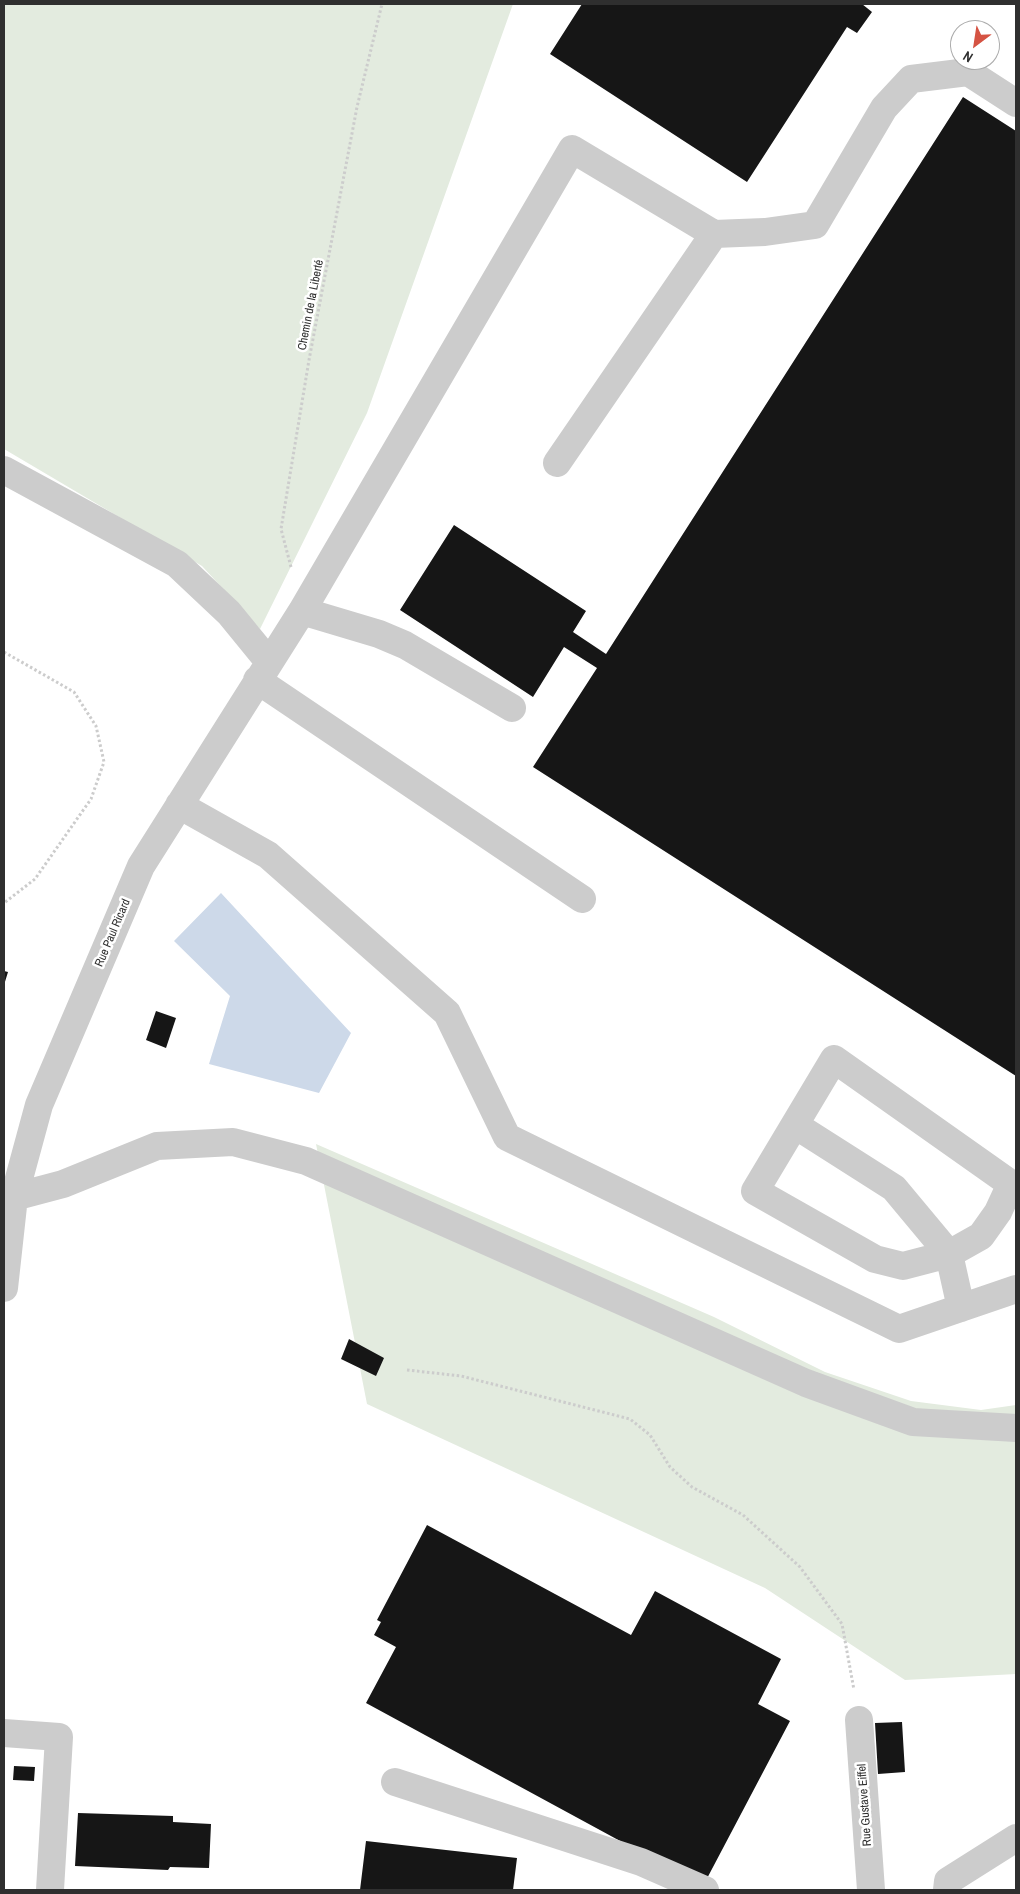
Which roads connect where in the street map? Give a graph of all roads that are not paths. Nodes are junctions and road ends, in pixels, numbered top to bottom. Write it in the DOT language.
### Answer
graph roads {
  1 [pos="1016,103"];
  2 [pos="714,234"];
  3 [pos="557,464"];
  4 [pos="4,470"];
  5 [pos="302,611"];
  6 [pos="263,671"];
  7 [pos="512,708"];
  8 [pos="179,806"];
  9 [pos="582,899"];
  10 [pos="795,1125"];
  11 [pos="14,1197"];
  12 [pos="949,1254"];
  13 [pos="4,1288"];
  14 [pos="1016,1289"];
  15 [pos="961,1308"];
  16 [pos="1016,1428"];
  17 [pos="859,1720"];
  18 [pos="4,1733"];
  19 [pos="395,1782"];
  20 [pos="1016,1838"];
  21 [pos="50,1890"];
  22 [pos="705,1890"];
  23 [pos="871,1890"];
  24 [pos="947,1890"];
  1 -- 2 [label="street"];
  2 -- 3 [label="street"];
  2 -- 5 [label="street, Rue Paul Ricard"];
  4 -- 6 [label="street"];
  5 -- 6 [label="street, Rue Paul Ricard"];
  5 -- 7 [label="street"];
  6 -- 8 [label="street, Rue Paul Ricard"];
  6 -- 9 [label="street"];
  8 -- 11 [label="street, Rue Paul Ricard"];
  8 -- 15 [label="street"];
  10 -- 12 [label="street"];
  10 -- 12 [label="street"];
  10 -- 12 [label="street"];
  11 -- 13 [label="street, Rue Paul Ricard"];
  11 -- 16 [label="street"];
  12 -- 15 [label="street"];
  14 -- 15 [label="street"];
  17 -- 23 [label="street, Rue Gustave Eiffel"];
  18 -- 21 [label="street"];
  19 -- 22 [label="street"];
  20 -- 24 [label="street"];
}
